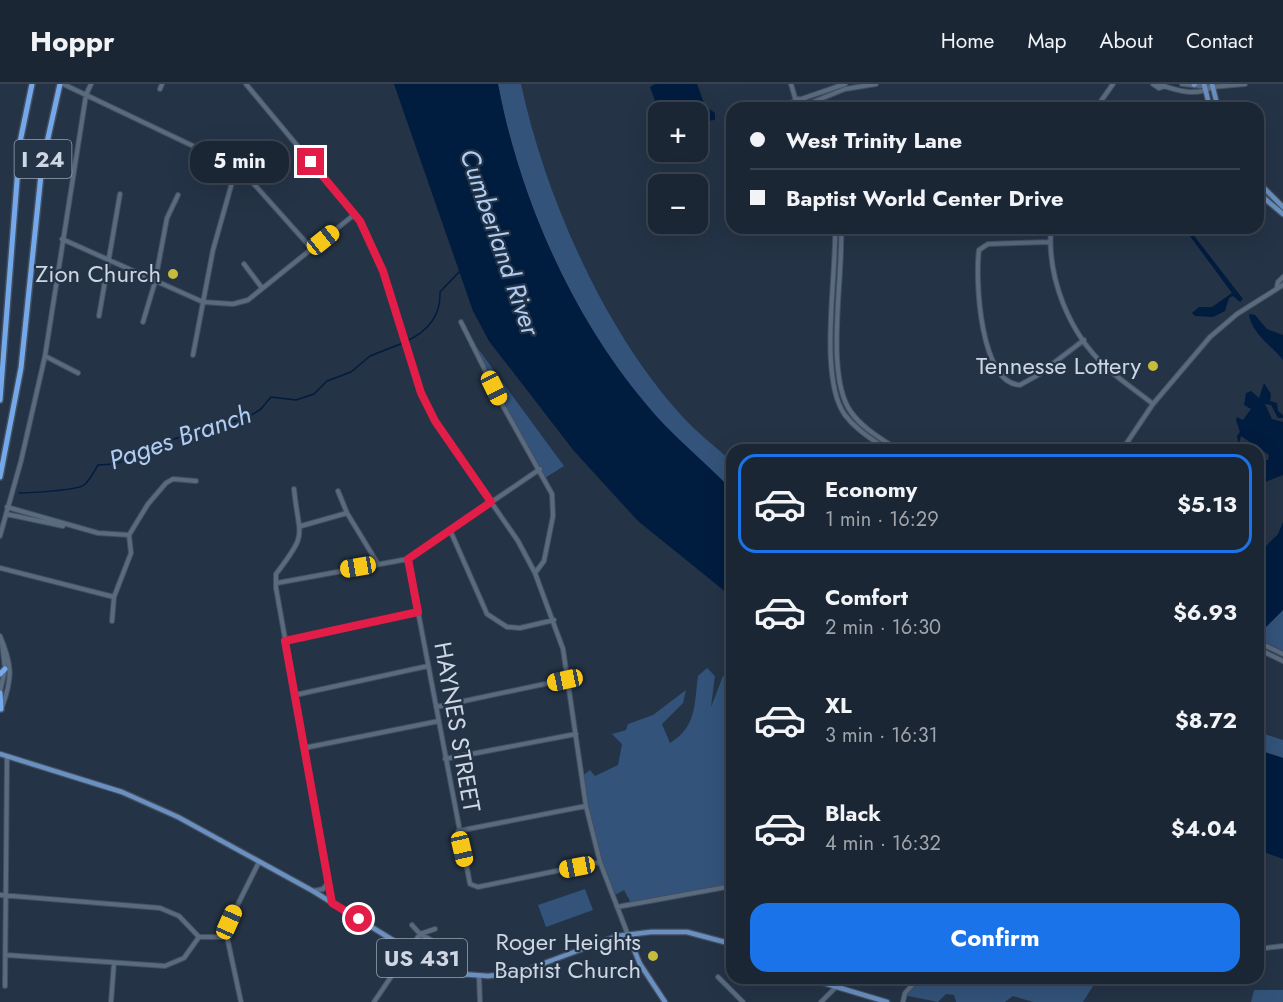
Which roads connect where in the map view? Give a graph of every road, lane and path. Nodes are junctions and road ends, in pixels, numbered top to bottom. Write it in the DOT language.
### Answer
graph roads {
  1 [pos="32,84"];
  2 [pos="61,84"];
  3 [pos="91,84"];
  4 [pos="246,84"];
  5 [pos="791,84"];
  6 [pos="845,84"];
  7 [pos="876,84"];
  8 [pos="1153,84"];
  9 [pos="1158,84"];
  10 [pos="1182,84"];
  11 [pos="1204,84"];
  12 [pos="1245,84"];
  13 [pos="1111,85"];
  14 [pos="1194,85"];
  15 [pos="1165,86"];
  16 [pos="1212,86"];
  17 [pos="1205,92"];
  18 [pos="86,95"];
  19 [pos="797,99"];
  20 [pos="790,102"];
  21 [pos="797,102"];
  22 [pos="800,102"];
  23 [pos="815,102"];
  24 [pos="1100,102"];
  25 [pos="1208,102"];
  26 [pos="1216,102"];
  27 [pos="235,172"];
  28 [pos="1264,188"];
  29 [pos="120,194"];
  30 [pos="178,195"];
  31 [pos="1264,198"];
  32 [pos="1283,207"];
  33 [pos="355,214"];
  34 [pos="1283,214"];
  35 [pos="835,234"];
  36 [pos="841,234"];
  37 [pos="1051,234"];
  38 [pos="62,239"];
  39 [pos="1050,242"];
  40 [pos="312,249"];
  41 [pos="108,261"];
  42 [pos="244,264"];
  43 [pos="1283,277"];
  44 [pos="155,282"];
  45 [pos="1283,285"];
  46 [pos="1277,287"];
  47 [pos="262,288"];
  48 [pos="203,302"];
  49 [pos="99,316"];
  50 [pos="143,322"];
  51 [pos="461,322"];
  52 [pos="1084,340"];
  53 [pos="193,355"];
  54 [pos="45,356"];
  55 [pos="78,373"];
  56 [pos="0,400"];
  57 [pos="1154,404"];
  58 [pos="879,444"];
  59 [pos="890,444"];
  60 [pos="1126,444"];
  61 [pos="540,469"];
  62 [pos="0,477"];
  63 [pos="196,481"];
  64 [pos="294,489"];
  65 [pos="338,491"];
  66 [pos="491,502"];
  67 [pos="7,507"];
  68 [pos="347,513"];
  69 [pos="5,514"];
  70 [pos="70,526"];
  71 [pos="301,526"];
  72 [pos="450,530"];
  73 [pos="129,535"];
  74 [pos="0,536"];
  75 [pos="408,559"];
  76 [pos="378,564"];
  77 [pos="0,568"];
  78 [pos="535,573"];
  79 [pos="277,583"];
  80 [pos="114,597"];
  81 [pos="418,612"];
  82 [pos="554,620"];
  83 [pos="112,621"];
  84 [pos="1,638"];
  85 [pos="285,641"];
  86 [pos="1264,645"];
  87 [pos="1264,652"];
  88 [pos="1283,654"];
  89 [pos="1283,661"];
  90 [pos="428,666"];
  91 [pos="5,669"];
  92 [pos="0,674"];
  93 [pos="568,679"];
  94 [pos="0,692"];
  95 [pos="295,694"];
  96 [pos="436,707"];
  97 [pos="1,711"];
  98 [pos="439,721"];
  99 [pos="576,734"];
  100 [pos="304,748"];
  101 [pos="0,754"];
  102 [pos="7,756"];
  103 [pos="445,759"];
  104 [pos="586,806"];
  105 [pos="458,831"];
  106 [pos="259,861"];
  107 [pos="600,862"];
  108 [pos="329,882"];
  109 [pos="726,887"];
  110 [pos="313,891"];
  111 [pos="0,896"];
  112 [pos="6,896"];
  113 [pos="332,903"];
  114 [pos="617,908"];
  115 [pos="412,925"];
  116 [pos="435,929"];
  117 [pos="420,934"];
  118 [pos="628,935"];
  119 [pos="200,937"];
  120 [pos="227,938"];
  121 [pos="431,940"];
  122 [pos="726,942"];
  123 [pos="1283,946"];
  124 [pos="1264,948"];
  125 [pos="410,950"];
  126 [pos="6,955"];
  127 [pos="114,963"];
  128 [pos="479,976"];
  129 [pos="718,978"];
  130 [pos="824,984"];
  131 [pos="839,984"];
  132 [pos="914,984"];
  133 [pos="5,986"];
  134 [pos="835,988"];
  135 [pos="111,1002"];
  136 [pos="241,1002"];
  137 [pos="374,1002"];
  138 [pos="480,1002"];
  139 [pos="665,1002"];
  140 [pos="743,1002"];
  141 [pos="821,1002"];
  142 [pos="887,1002"];
  143 [pos="903,1002"];
  1 -- 56 [label="highway, I 24"];
  2 -- 18 [label="street"];
  2 -- 62 [label="highway, I 24"];
  3 -- 18 [label="street"];
  4 -- 33 [label="street"];
  5 -- 19 [label="street"];
  6 -- 19 [label="street"];
  7 -- 23 [label="street"];
  8 -- 15 [label="street"];
  9 -- 15 [label="street"];
  10 -- 14 [label="street"];
  11 -- 14 [label="street"];
  11 -- 16 [label="street"];
  11 -- 17 [label="main road"];
  12 -- 16 [label="street"];
  13 -- 24 [label="street"];
  15 -- 17 [label="street"];
  16 -- 17 [label="street"];
  16 -- 26 [label="main road"];
  17 -- 25 [label="main road"];
  18 -- 27 [label="street"];
  18 -- 38 [label="street"];
  19 -- 20 [label="street"];
  19 -- 21 [label="street"];
  19 -- 22 [label="street"];
  27 -- 40 [label="street"];
  27 -- 48 [label="street"];
  28 -- 32 [label="main road"];
  29 -- 41 [label="street"];
  30 -- 44 [label="street"];
  31 -- 34 [label="main road"];
  33 -- 40 [label="street"];
  33 -- 66 [label="street"];
  35 -- 58 [label="street"];
  36 -- 59 [label="street"];
  37 -- 39 [label="street"];
  38 -- 41 [label="street"];
  38 -- 54 [label="street"];
  39 -- 52 [label="street"];
  39 -- 52 [label="street"];
  40 -- 47 [label="street"];
  41 -- 44 [label="street"];
  41 -- 49 [label="street"];
  42 -- 47 [label="street"];
  43 -- 46 [label="street"];
  44 -- 48 [label="street"];
  44 -- 50 [label="street"];
  45 -- 46 [label="street"];
  46 -- 57 [label="street"];
  47 -- 48 [label="street"];
  48 -- 53 [label="street"];
  51 -- 61 [label="street"];
  52 -- 57 [label="street"];
  54 -- 55 [label="street"];
  54 -- 67 [label="street"];
  57 -- 60 [label="street"];
  61 -- 66 [label="street"];
  61 -- 78 [label="street"];
  63 -- 73 [label="street"];
  64 -- 71 [label="street"];
  65 -- 68 [label="street"];
  66 -- 72 [label="street"];
  66 -- 78 [label="street"];
  67 -- 69 [label="street"];
  67 -- 70 [label="street"];
  68 -- 71 [label="street"];
  68 -- 76 [label="street"];
  69 -- 70 [label="street"];
  69 -- 74 [label="street"];
  70 -- 73 [label="street"];
  71 -- 79 [label="street"];
  72 -- 75 [label="street"];
  72 -- 82 [label="street"];
  73 -- 80 [label="street"];
  75 -- 76 [label="street"];
  75 -- 81 [label="street, HAYNES STREET"];
  76 -- 79 [label="street"];
  77 -- 80 [label="street"];
  78 -- 82 [label="street"];
  79 -- 85 [label="street"];
  80 -- 83 [label="street"];
  81 -- 85 [label="street"];
  81 -- 90 [label="street, HAYNES STREET"];
  82 -- 93 [label="street"];
  84 -- 91 [label="street"];
  84 -- 97 [label="street"];
  85 -- 95 [label="street"];
  86 -- 88 [label="street"];
  87 -- 89 [label="street"];
  90 -- 95 [label="street"];
  90 -- 96 [label="street, HAYNES STREET"];
  91 -- 92 [label="highway"];
  91 -- 94 [label="street"];
  93 -- 96 [label="street"];
  93 -- 99 [label="street"];
  94 -- 97 [label="highway"];
  95 -- 100 [label="street"];
  96 -- 98 [label="street, HAYNES STREET"];
  98 -- 100 [label="street"];
  98 -- 103 [label="street, HAYNES STREET"];
  99 -- 103 [label="street"];
  99 -- 104 [label="street"];
  100 -- 108 [label="street"];
  101 -- 102 [label="main road, US 431"];
  102 -- 106 [label="main road, US 431"];
  102 -- 112 [label="street"];
  103 -- 105 [label="street, HAYNES STREET"];
  104 -- 105 [label="street, HAYNES STREET"];
  104 -- 107 [label="street"];
  105 -- 107 [label="street, HAYNES STREET"];
  106 -- 110 [label="main road, US 431"];
  106 -- 120 [label="street"];
  107 -- 114 [label="street"];
  108 -- 110 [label="street"];
  108 -- 113 [label="street"];
  109 -- 114 [label="street"];
  110 -- 113 [label="main road, US 431"];
  111 -- 112 [label="street"];
  112 -- 119 [label="street"];
  112 -- 126 [label="street"];
  113 -- 125 [label="main road, US 431"];
  114 -- 118 [label="street"];
  115 -- 117 [label="street"];
  116 -- 117 [label="street"];
  117 -- 121 [label="street"];
  117 -- 125 [label="street"];
  118 -- 122 [label="main road"];
  118 -- 128 [label="main road, US 431"];
  118 -- 139 [label="main road"];
  119 -- 120 [label="street"];
  119 -- 127 [label="street"];
  120 -- 136 [label="street"];
  123 -- 124 [label="street"];
  125 -- 128 [label="main road, US 431"];
  125 -- 137 [label="street"];
  126 -- 127 [label="street"];
  126 -- 133 [label="street"];
  127 -- 135 [label="street"];
  128 -- 138 [label="street"];
  129 -- 140 [label="street"];
  130 -- 134 [label="main road"];
  131 -- 134 [label="street"];
  132 -- 143 [label="street"];
  134 -- 141 [label="street"];
  134 -- 142 [label="main road"];
}
